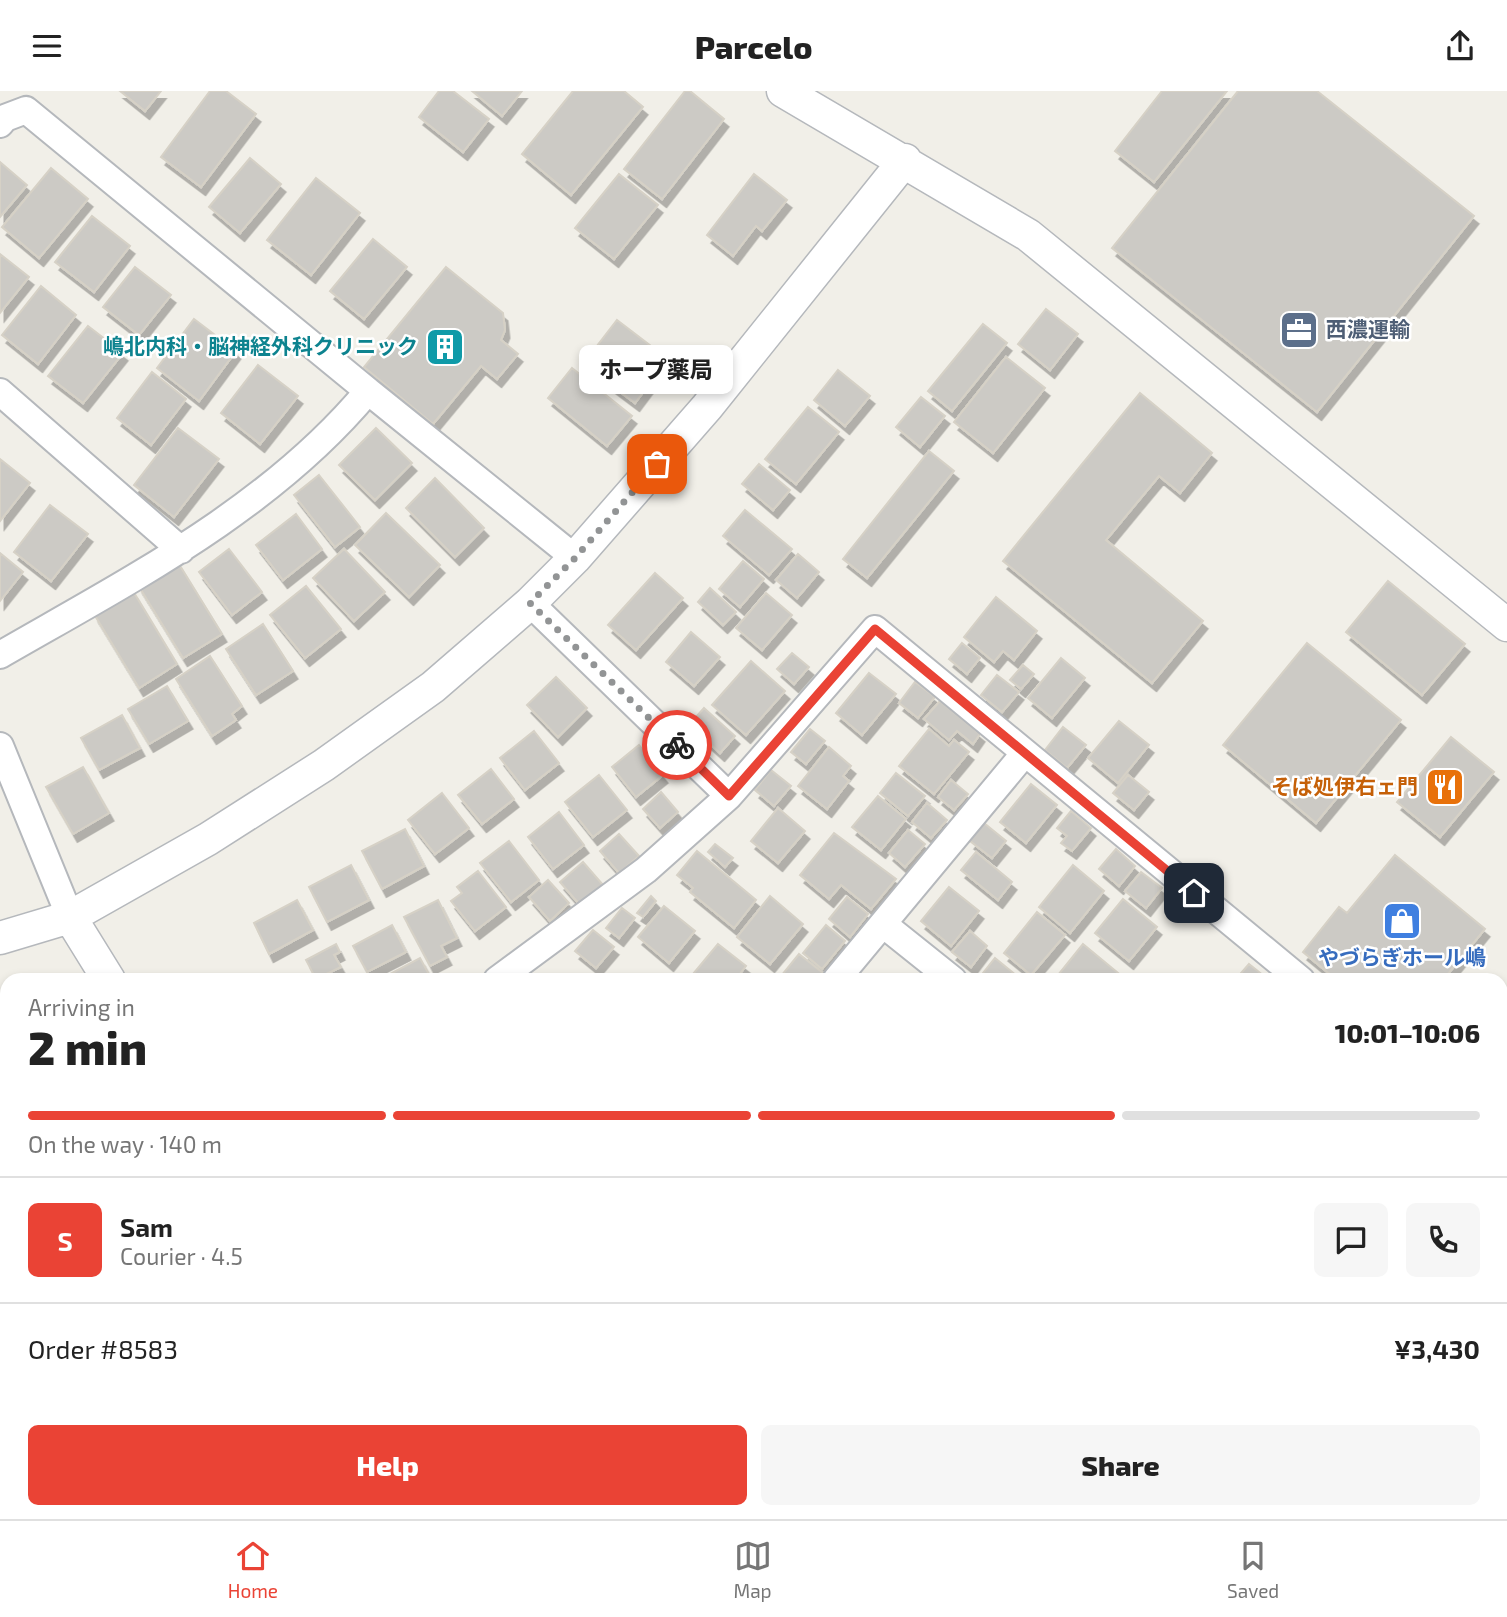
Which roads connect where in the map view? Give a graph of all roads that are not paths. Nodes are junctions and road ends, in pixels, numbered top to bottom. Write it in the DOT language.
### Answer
graph roads {
  1 [pos="783,91"];
  2 [pos="0,124"];
  3 [pos="905,160"];
  4 [pos="368,391"];
  5 [pos="0,392"];
  6 [pos="181,550"];
  7 [pos="575,558"];
  8 [pos="530,603"];
  9 [pos="1507,625"];
  10 [pos="0,655"];
  11 [pos="0,746"];
  12 [pos="1024,754"];
  13 [pos="729,796"];
  14 [pos="70,917"];
  15 [pos="883,924"];
  16 [pos="0,938"];
  17 [pos="105,973"];
  18 [pos="506,973"];
  19 [pos="842,973"];
  20 [pos="944,973"];
  21 [pos="1292,973"];
  1 -- 3 [label="street"];
  2 -- 4 [label="street"];
  3 -- 7 [label="street"];
  3 -- 9 [label="street"];
  4 -- 6 [label="street"];
  4 -- 7 [label="street"];
  5 -- 6 [label="street"];
  6 -- 10 [label="street"];
  7 -- 8 [label="street"];
  8 -- 13 [label="street"];
  8 -- 14 [label="street"];
  11 -- 14 [label="street"];
  12 -- 13 [label="street"];
  12 -- 15 [label="street"];
  12 -- 21 [label="street"];
  13 -- 18 [label="street"];
  14 -- 16 [label="street"];
  14 -- 17 [label="street"];
  15 -- 19 [label="street"];
  15 -- 20 [label="street"];
}
